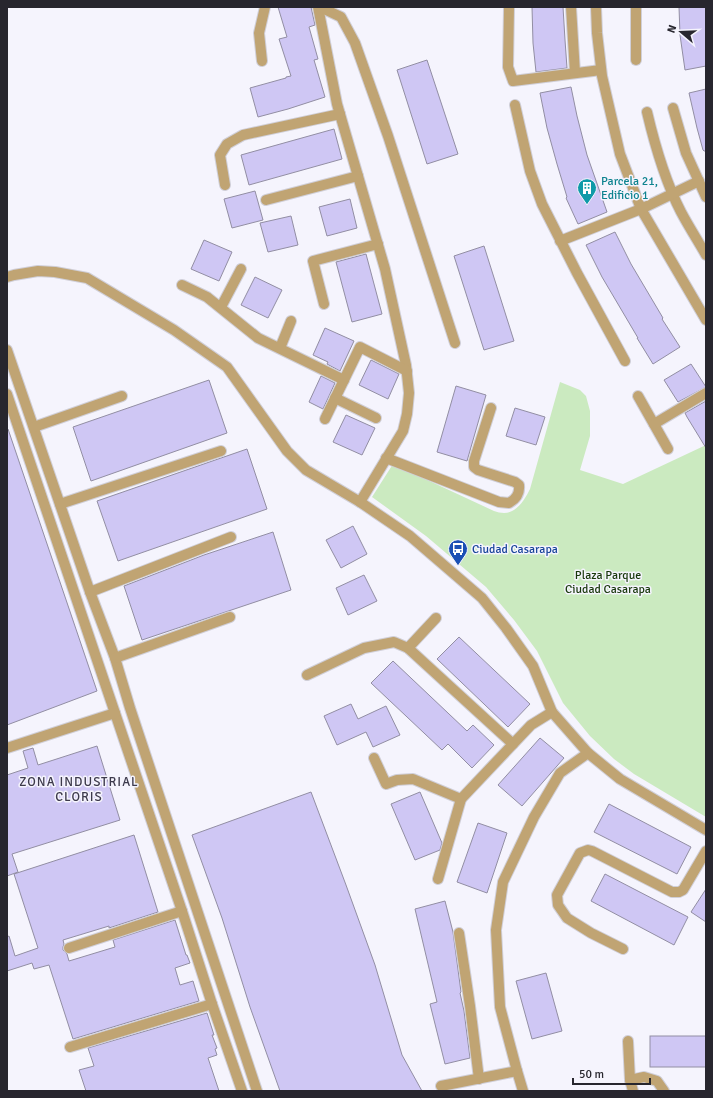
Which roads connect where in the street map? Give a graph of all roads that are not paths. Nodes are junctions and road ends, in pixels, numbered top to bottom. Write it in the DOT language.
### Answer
graph roads {
  1 [pos="265,7"];
  2 [pos="319,7"];
  3 [pos="509,7"];
  4 [pos="571,7"];
  5 [pos="596,7"];
  6 [pos="636,7"];
  7 [pos="636,60"];
  8 [pos="262,61"];
  9 [pos="601,70"];
  10 [pos="575,73"];
  11 [pos="515,105"];
  12 [pos="672,108"];
  13 [pos="647,112"];
  14 [pos="340,114"];
  15 [pos="358,176"];
  16 [pos="699,181"];
  17 [pos="225,185"];
  18 [pos="673,193"];
  19 [pos="706,197"];
  20 [pos="266,200"];
  21 [pos="641,209"];
  22 [pos="560,241"];
  23 [pos="378,244"];
  24 [pos="706,255"];
  25 [pos="241,269"];
  26 [pos="7,277"];
  27 [pos="182,284"];
  28 [pos="324,304"];
  29 [pos="220,307"];
  30 [pos="706,320"];
  31 [pos="291,321"];
  32 [pos="455,343"];
  33 [pos="280,348"];
  34 [pos="7,350"];
  35 [pos="625,361"];
  36 [pos="407,371"];
  37 [pos="344,380"];
  38 [pos="706,393"];
  39 [pos="7,394"];
  40 [pos="122,396"];
  41 [pos="638,396"];
  42 [pos="335,398"];
  43 [pos="491,408"];
  44 [pos="376,418"];
  45 [pos="325,419"];
  46 [pos="654,424"];
  47 [pos="34,427"];
  48 [pos="668,449"];
  49 [pos="221,451"];
  50 [pos="386,458"];
  51 [pos="360,502"];
  52 [pos="60,504"];
  53 [pos="231,537"];
  54 [pos="90,592"];
  55 [pos="230,617"];
  56 [pos="436,618"];
  57 [pos="408,648"];
  58 [pos="115,658"];
  59 [pos="307,675"];
  60 [pos="552,712"];
  61 [pos="115,713"];
  62 [pos="513,744"];
  63 [pos="7,748"];
  64 [pos="588,753"];
  65 [pos="374,758"];
  66 [pos="461,799"];
  67 [pos="706,830"];
  68 [pos="706,851"];
  69 [pos="438,878"];
  70 [pos="182,911"];
  71 [pos="459,933"];
  72 [pos="69,948"];
  73 [pos="623,949"];
  74 [pos="212,1004"];
  75 [pos="628,1041"];
  76 [pos="70,1047"];
  77 [pos="516,1071"];
  78 [pos="479,1079"];
  79 [pos="630,1080"];
  80 [pos="442,1086"];
  81 [pos="242,1091"];
  82 [pos="257,1091"];
  83 [pos="523,1091"];
  84 [pos="632,1091"];
  85 [pos="664,1091"];
  1 -- 8 [label="street"];
  2 -- 14 [label="street"];
  2 -- 32 [label="street"];
  3 -- 10 [label="street"];
  4 -- 10 [label="street"];
  5 -- 9 [label="street"];
  6 -- 7 [label="street"];
  9 -- 10 [label="street"];
  9 -- 21 [label="street"];
  11 -- 22 [label="street"];
  12 -- 16 [label="street"];
  13 -- 18 [label="street"];
  14 -- 15 [label="street"];
  14 -- 17 [label="street"];
  15 -- 20 [label="street"];
  15 -- 23 [label="street"];
  16 -- 18 [label="street"];
  16 -- 19 [label="street"];
  18 -- 21 [label="street"];
  18 -- 24 [label="street"];
  21 -- 22 [label="street"];
  21 -- 30 [label="street"];
  22 -- 35 [label="street"];
  23 -- 28 [label="street"];
  23 -- 36 [label="street"];
  25 -- 29 [label="street"];
  26 -- 51 [label="street"];
  27 -- 29 [label="street"];
  29 -- 33 [label="street"];
  31 -- 33 [label="street"];
  33 -- 37 [label="street"];
  34 -- 47 [label="street"];
  36 -- 37 [label="street"];
  36 -- 50 [label="street"];
  37 -- 42 [label="street"];
  38 -- 46 [label="street"];
  39 -- 61 [label="street"];
  40 -- 47 [label="street"];
  41 -- 46 [label="street"];
  42 -- 44 [label="street"];
  42 -- 45 [label="street"];
  43 -- 50 [label="street"];
  46 -- 48 [label="street"];
  47 -- 52 [label="street"];
  49 -- 52 [label="street"];
  50 -- 51 [label="street"];
  51 -- 60 [label="street"];
  52 -- 54 [label="street"];
  53 -- 54 [label="street"];
  54 -- 58 [label="street"];
  55 -- 58 [label="street"];
  56 -- 57 [label="street"];
  57 -- 59 [label="street"];
  57 -- 62 [label="street"];
  58 -- 82 [label="street"];
  60 -- 62 [label="street"];
  60 -- 64 [label="street"];
  61 -- 63 [label="street"];
  61 -- 70 [label="street"];
  62 -- 66 [label="street"];
  64 -- 67 [label="street"];
  64 -- 77 [label="street"];
  65 -- 66 [label="street"];
  66 -- 69 [label="street"];
  68 -- 73 [label="street"];
  70 -- 72 [label="street"];
  70 -- 74 [label="street"];
  71 -- 78 [label="street"];
  74 -- 76 [label="street"];
  74 -- 81 [label="street"];
  75 -- 79 [label="street"];
  77 -- 78 [label="street"];
  77 -- 83 [label="street"];
  78 -- 80 [label="street"];
  79 -- 84 [label="street"];
  79 -- 85 [label="street"];
}
